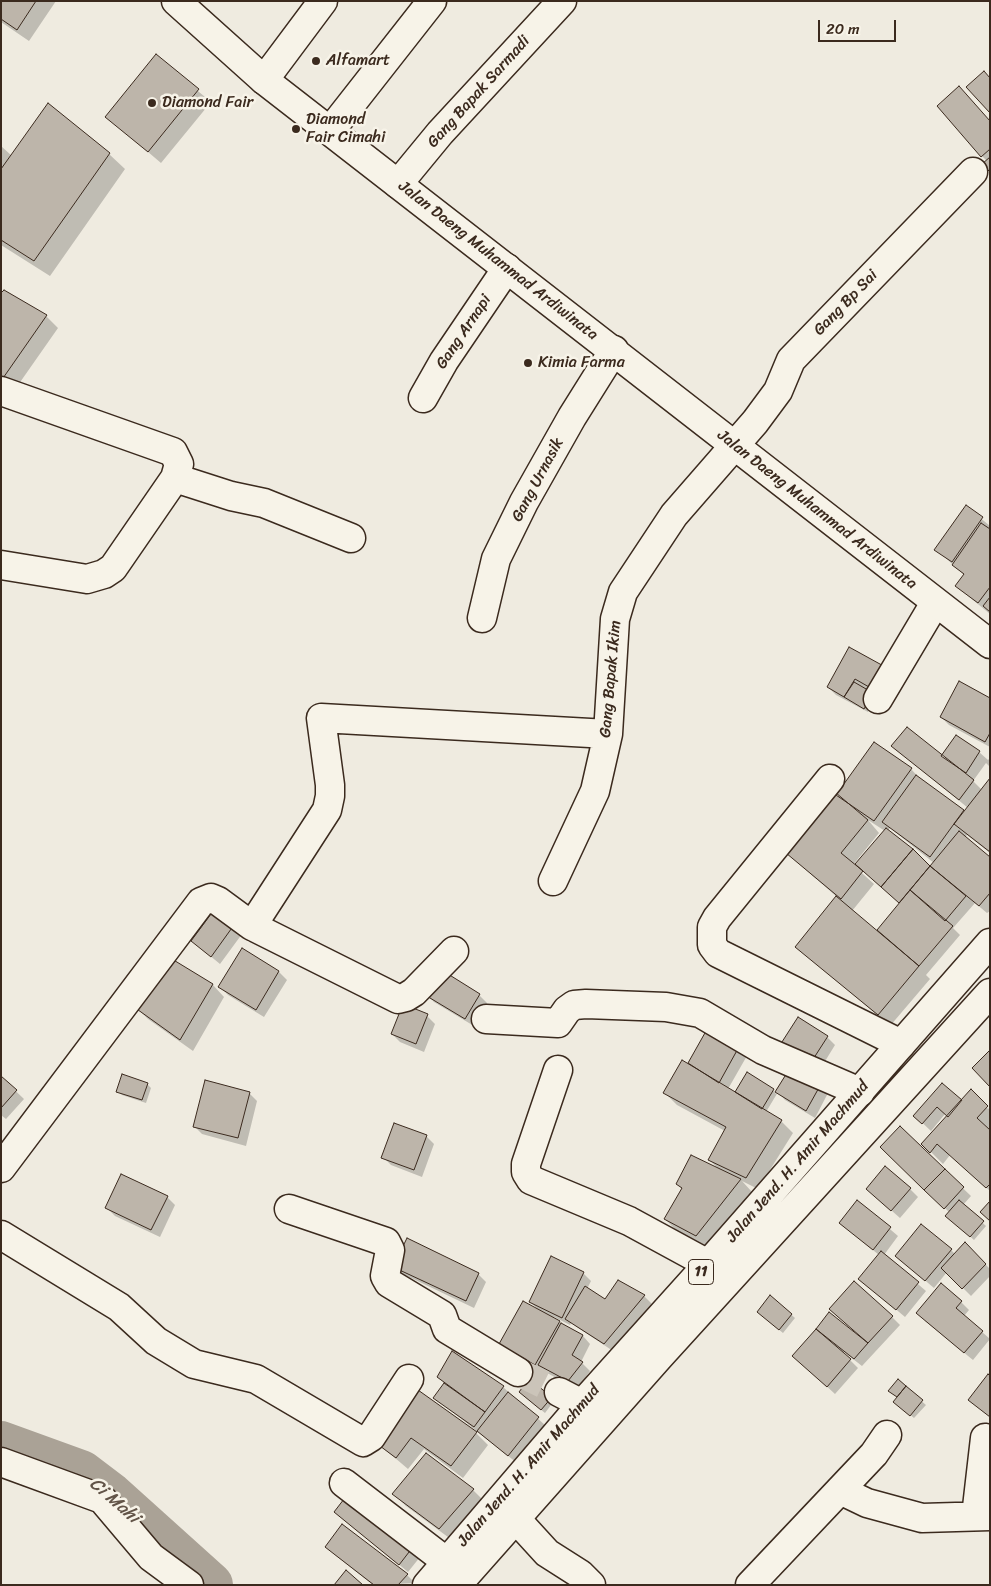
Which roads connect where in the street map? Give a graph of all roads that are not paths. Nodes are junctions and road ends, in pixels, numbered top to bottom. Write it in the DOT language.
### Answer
graph roads {
  1 [pos="176,1"];
  2 [pos="323,1"];
  3 [pos="432,1"];
  4 [pos="562,1"];
  5 [pos="264,80"];
  6 [pos="330,131"];
  7 [pos="973,172"];
  8 [pos="398,184"];
  9 [pos="507,268"];
  10 [pos="614,350"];
  11 [pos="1,391"];
  12 [pos="423,398"];
  13 [pos="735,446"];
  14 [pos="175,478"];
  15 [pos="351,538"];
  16 [pos="1,565"];
  17 [pos="935,603"];
  18 [pos="482,618"];
  19 [pos="990,644"];
  20 [pos="878,699"];
  21 [pos="608,734"];
  22 [pos="830,779"];
  23 [pos="553,881"];
  24 [pos="252,926"];
  25 [pos="990,943"];
  26 [pos="454,951"];
  27 [pos="990,994"];
  28 [pos="486,1019"];
  29 [pos="901,1044"];
  30 [pos="558,1070"];
  31 [pos="860,1092"];
  32 [pos="1,1168"];
  33 [pos="289,1209"];
  34 [pos="1,1235"];
  35 [pos="708,1264"];
  36 [pos="518,1372"];
  37 [pos="409,1378"];
  38 [pos="886,1435"];
  39 [pos="985,1438"];
  40 [pos="1,1462"];
  41 [pos="344,1483"];
  42 [pos="840,1490"];
  43 [pos="983,1516"];
  44 [pos="515,1518"];
  45 [pos="452,1573"];
  46 [pos="189,1585"];
  47 [pos="427,1585"];
  48 [pos="591,1585"];
  49 [pos="750,1585"];
  1 -- 5 [label="main road, Jalan Daeng Muhammad Ardiwinata"];
  2 -- 5 [label="main road"];
  3 -- 6 [label="main road"];
  4 -- 8 [label="main road, Gang Bapak Sarmadi"];
  5 -- 6 [label="main road, Jalan Daeng Muhammad Ardiwinata"];
  6 -- 8 [label="main road, Jalan Daeng Muhammad Ardiwinata"];
  7 -- 13 [label="main road, Gang Bp Sai"];
  8 -- 9 [label="main road, Jalan Daeng Muhammad Ardiwinata"];
  9 -- 10 [label="main road, Jalan Daeng Muhammad Ardiwinata"];
  9 -- 12 [label="main road, Gang Arnapi"];
  10 -- 13 [label="main road, Jalan Daeng Muhammad Ardiwinata"];
  10 -- 18 [label="main road, Gang Urnasik"];
  11 -- 14 [label="main road"];
  13 -- 17 [label="main road, Jalan Daeng Muhammad Ardiwinata"];
  13 -- 21 [label="main road, Gang Bapak Ikim"];
  14 -- 15 [label="main road"];
  14 -- 16 [label="main road"];
  17 -- 19 [label="main road, Jalan Daeng Muhammad Ardiwinata"];
  17 -- 20 [label="main road"];
  21 -- 23 [label="main road, Gang Bapak Ikim"];
  21 -- 24 [label="main road"];
  22 -- 29 [label="main road"];
  24 -- 26 [label="main road"];
  24 -- 32 [label="main road"];
  25 -- 29 [label="main road, Jalan Jend. H. Amir Machmud / 11"];
  27 -- 44 [label="main road, Jalan Jend. H. Amir Machmud / 11"];
  28 -- 31 [label="main road"];
  29 -- 31 [label="main road, Jalan Jend. H. Amir Machmud / 11"];
  30 -- 35 [label="main road"];
  31 -- 35 [label="main road, Jalan Jend. H. Amir Machmud / 11"];
  33 -- 36 [label="main road"];
  34 -- 37 [label="main road"];
  35 -- 45 [label="main road, Jalan Jend. H. Amir Machmud / 11"];
  38 -- 42 [label="main road"];
  39 -- 43 [label="main road"];
  40 -- 46 [label="main road"];
  41 -- 45 [label="main road"];
  42 -- 43 [label="main road"];
  42 -- 49 [label="main road"];
  44 -- 45 [label="main road, Jalan Jend. H. Amir Machmud / 11"];
  44 -- 48 [label="main road"];
  45 -- 47 [label="main road, Jalan Jend. H. Amir Machmud / 11"];
}
